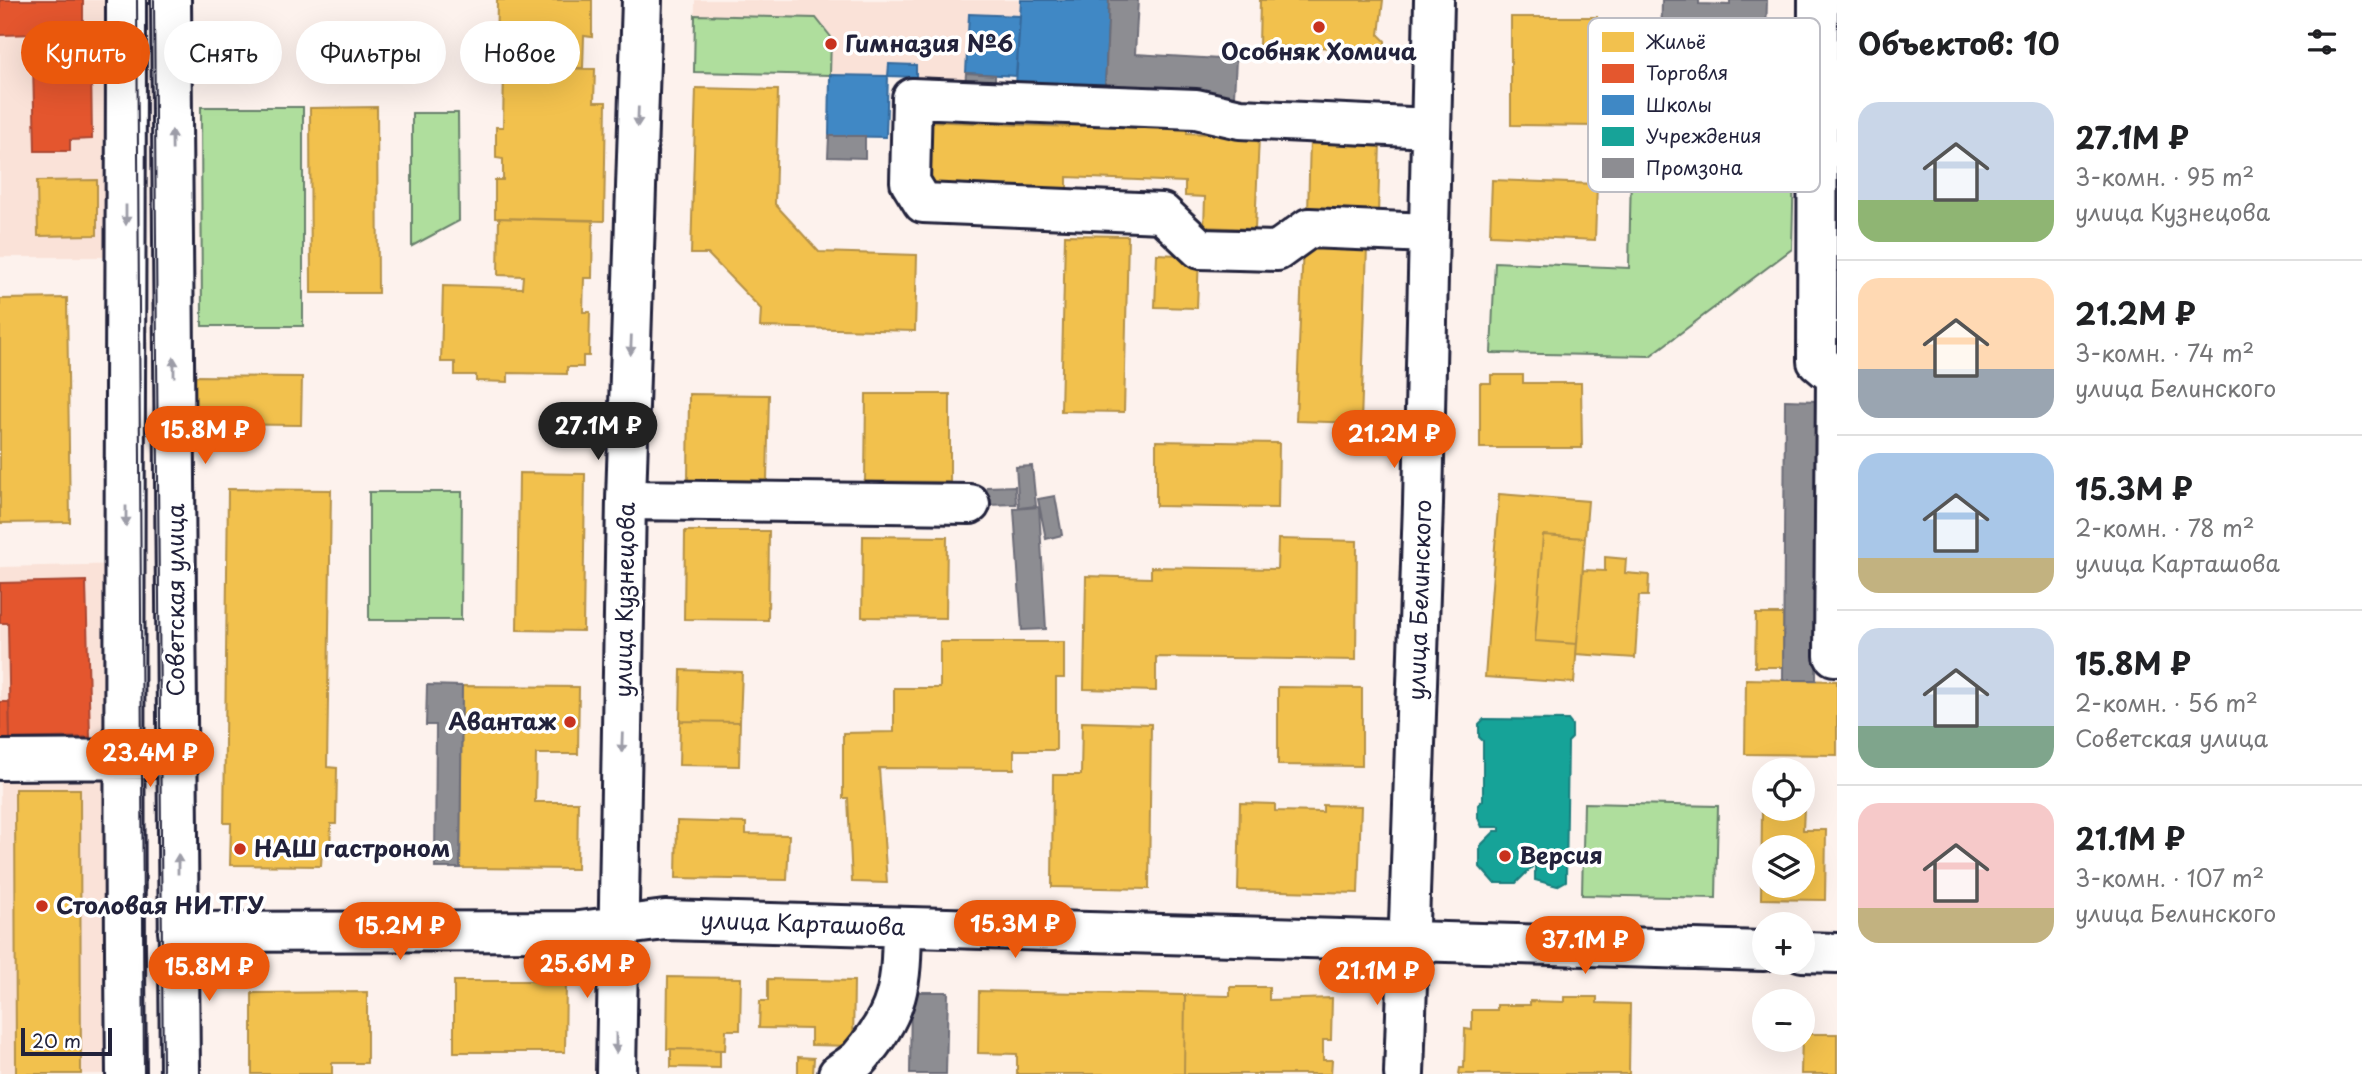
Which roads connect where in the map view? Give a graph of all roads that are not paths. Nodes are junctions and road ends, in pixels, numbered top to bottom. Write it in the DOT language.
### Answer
graph roads {
  1 [pos="126,0"];
  2 [pos="171,0"];
  3 [pos="642,0"];
  4 [pos="1434,0"];
  5 [pos="1818,0"];
  6 [pos="1818,18"];
  7 [pos="1431,128"];
  8 [pos="1817,192"];
  9 [pos="1429,233"];
  10 [pos="1837,377"];
  11 [pos="626,500"];
  12 [pos="970,504"];
  13 [pos="1837,656"];
  14 [pos="122,759"];
  15 [pos="177,759"];
  16 [pos="0,760"];
  17 [pos="616,926"];
  18 [pos="902,927"];
  19 [pos="178,932"];
  20 [pos="1409,942"];
  21 [pos="1752,951"];
  22 [pos="1815,952"];
  23 [pos="1837,953"];
  24 [pos="126,1074"];
  25 [pos="180,1074"];
  26 [pos="616,1074"];
  27 [pos="838,1074"];
  28 [pos="1404,1074"];
  1 -- 14 [label="street, one-way"];
  15 -- 2 [label="street, Советская улица, one-way"];
  3 -- 11 [label="street, улица Кузнецова, one-way"];
  4 -- 7 [label="street, улица Белинского"];
  5 -- 6 [label="street"];
  7 -- 9 [label="street, улица Белинского"];
  7 -- 9 [label="street"];
  8 -- 10 [label="street"];
  9 -- 20 [label="street, улица Белинского"];
  10 -- 13 [label="street"];
  11 -- 12 [label="street"];
  11 -- 17 [label="street, улица Кузнецова, one-way"];
  14 -- 15 [label="street"];
  14 -- 16 [label="street"];
  14 -- 24 [label="street"];
  19 -- 15 [label="street, Советская улица, one-way"];
  17 -- 18 [label="street, улица Карташова"];
  17 -- 19 [label="street, улица Карташова"];
  17 -- 26 [label="street, улица Кузнецова, one-way"];
  18 -- 20 [label="street, улица Карташова"];
  18 -- 27 [label="street"];
  19 -- 25 [label="street, Советская улица"];
  20 -- 21 [label="street, улица Карташова"];
  20 -- 28 [label="street, улица Белинского"];
  22 -- 23 [label="street"];
}
